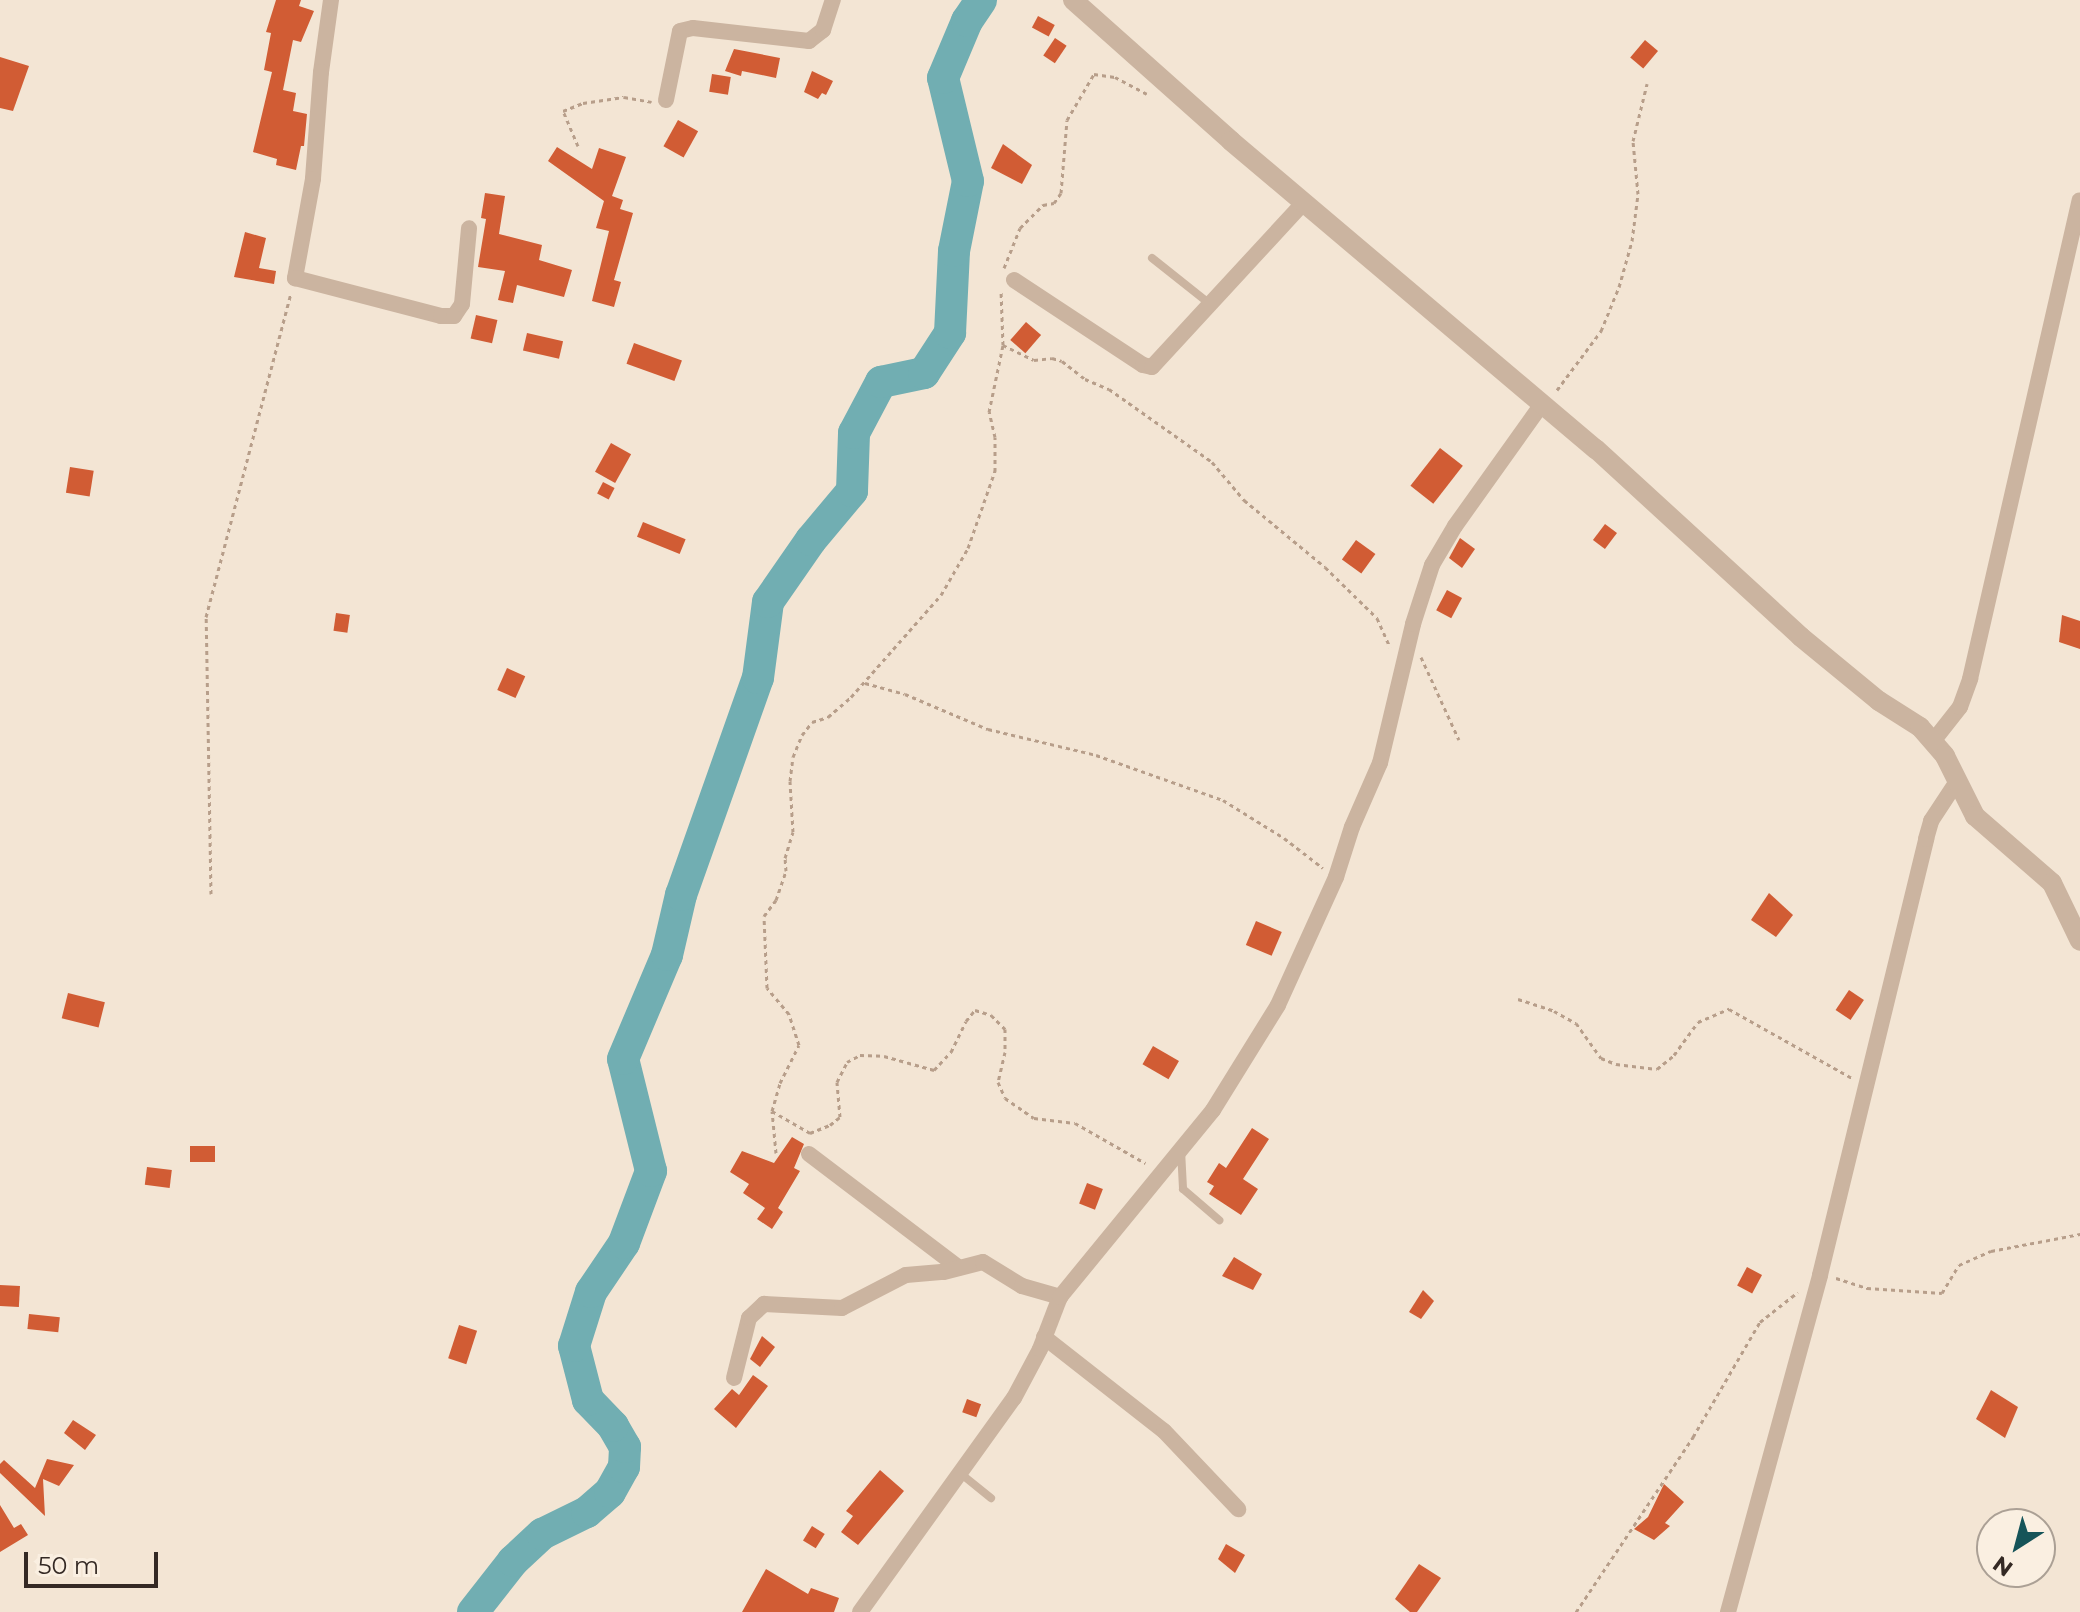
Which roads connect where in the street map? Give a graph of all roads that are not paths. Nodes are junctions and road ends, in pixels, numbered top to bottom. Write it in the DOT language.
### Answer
graph roads {
  1 [pos="331,0"];
  2 [pos="833,0"];
  3 [pos="1073,0"];
  4 [pos="666,100"];
  5 [pos="2080,200"];
  6 [pos="1304,202"];
  7 [pos="469,228"];
  8 [pos="1152,258"];
  9 [pos="1006,277"];
  10 [pos="1211,305"];
  11 [pos="1542,404"];
  12 [pos="1934,740"];
  13 [pos="1956,783"];
  14 [pos="2080,941"];
  15 [pos="1181,1150"];
  16 [pos="809,1154"];
  17 [pos="1219,1220"];
  18 [pos="959,1268"];
  19 [pos="1060,1297"];
  20 [pos="1044,1337"];
  21 [pos="734,1378"];
  22 [pos="960,1473"];
  23 [pos="991,1498"];
  24 [pos="1238,1509"];
  25 [pos="860,1612"];
  26 [pos="1728,1612"];
  1 -- 7 [label="street"];
  2 -- 4 [label="street"];
  3 -- 6 [label="street"];
  5 -- 12 [label="street"];
  6 -- 10 [label="street"];
  6 -- 11 [label="street"];
  8 -- 10 [label="lane"];
  9 -- 10 [label="street"];
  11 -- 12 [label="street"];
  11 -- 15 [label="street"];
  12 -- 13 [label="street"];
  13 -- 14 [label="street"];
  13 -- 26 [label="street"];
  15 -- 17 [label="lane"];
  15 -- 19 [label="street"];
  16 -- 18 [label="street"];
  18 -- 19 [label="street"];
  18 -- 21 [label="street"];
  19 -- 20 [label="street"];
  20 -- 22 [label="street"];
  20 -- 24 [label="street"];
  22 -- 23 [label="lane"];
  22 -- 25 [label="street"];
}
